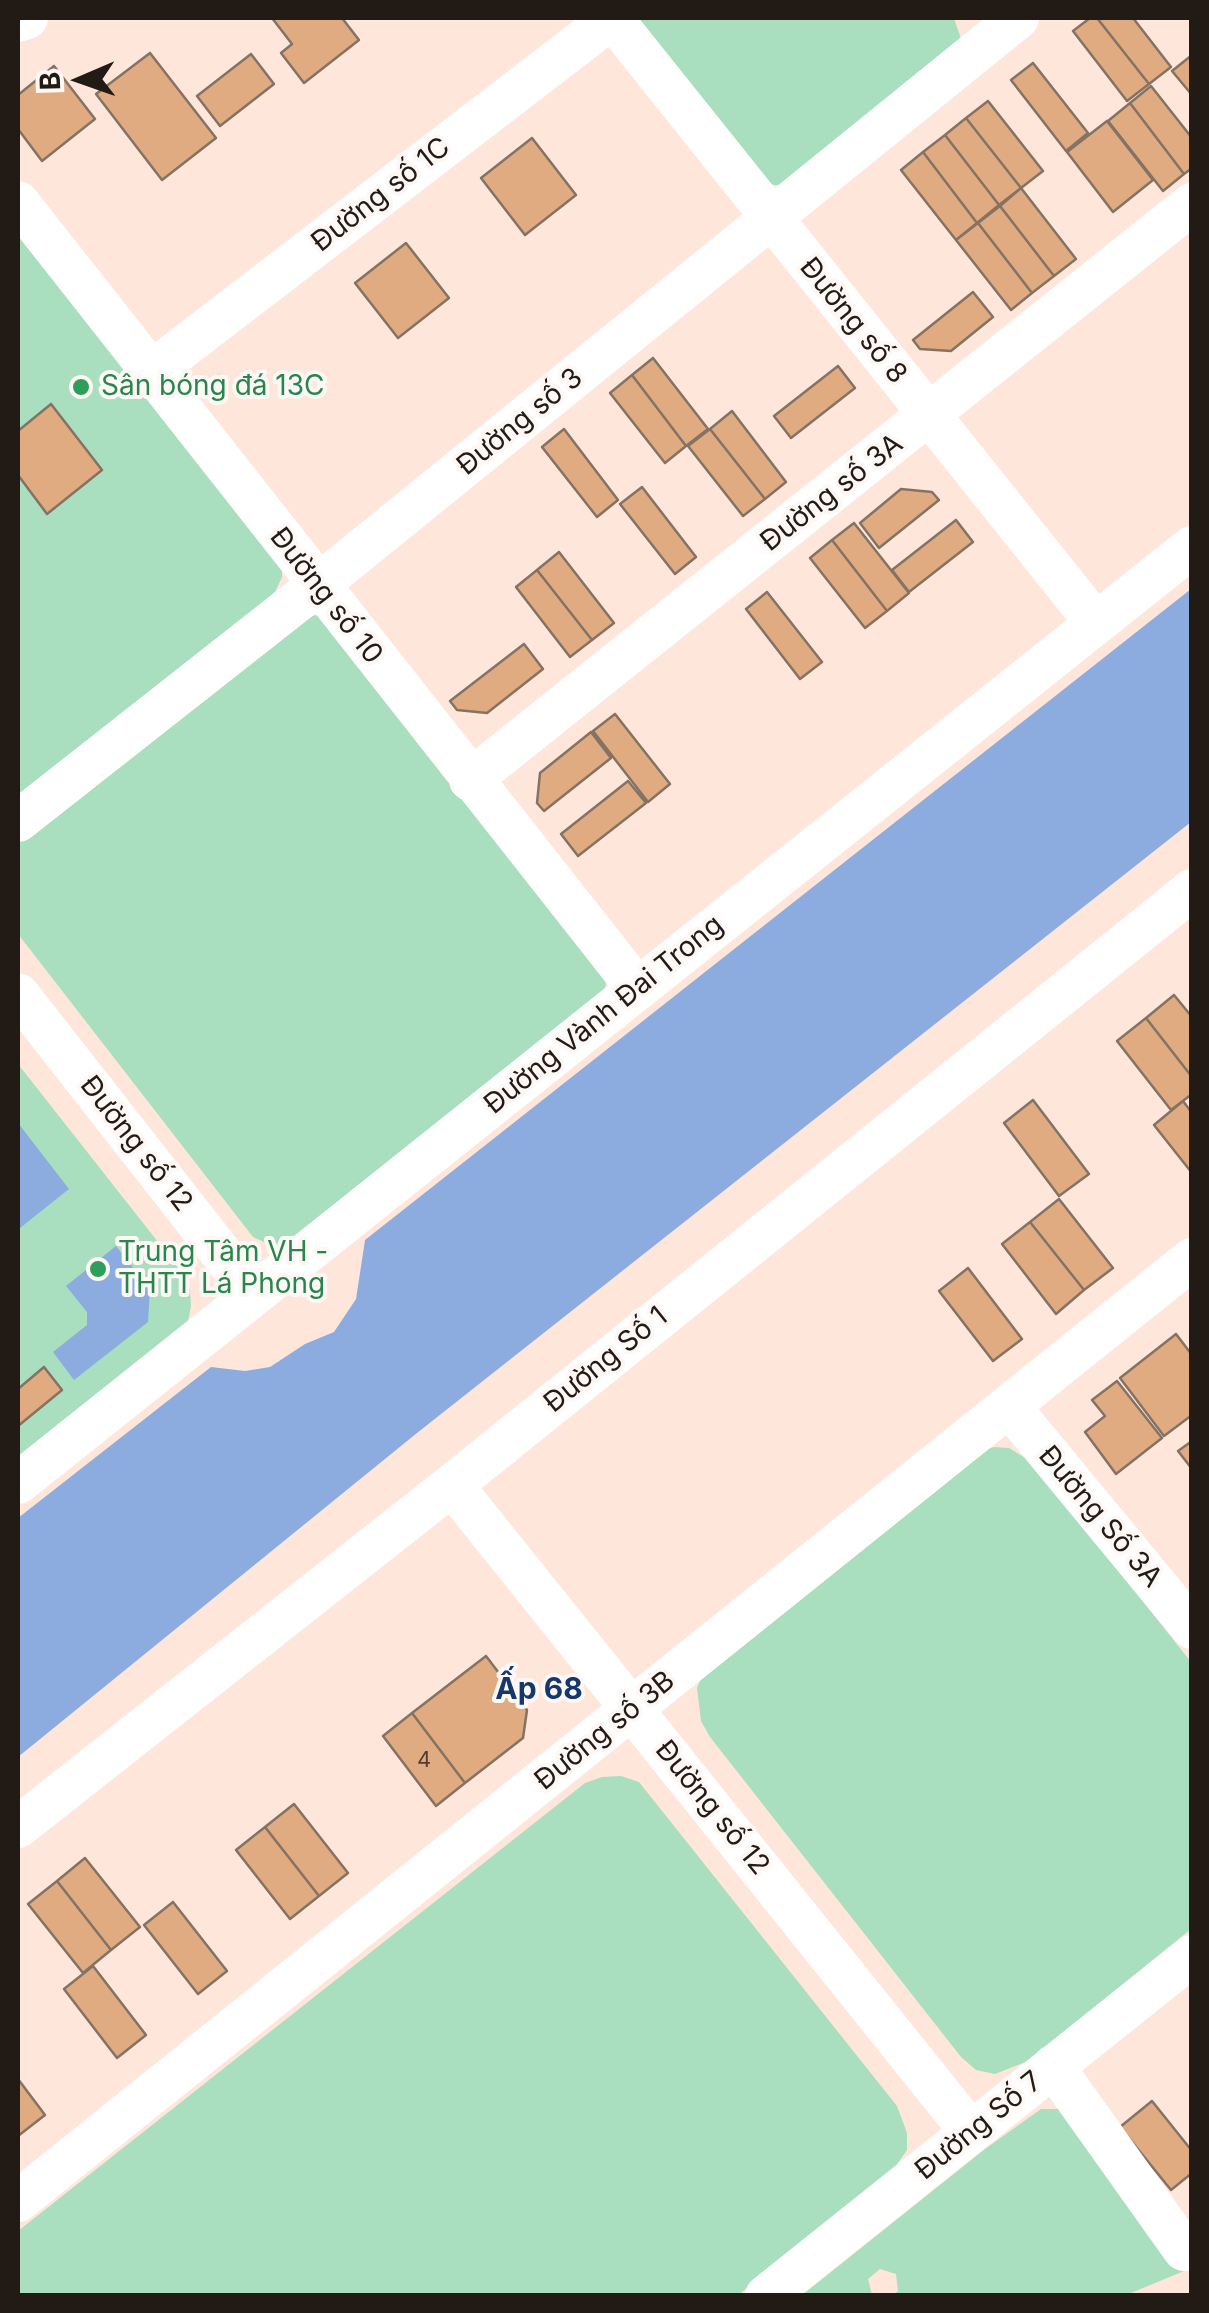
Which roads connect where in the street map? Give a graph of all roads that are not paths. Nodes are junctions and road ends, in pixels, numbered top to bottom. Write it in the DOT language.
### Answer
graph roads {
  1 [pos="26,18"];
  2 [pos="612,18"];
  3 [pos="18,21"];
  4 [pos="993,25"];
  5 [pos="18,202"];
  6 [pos="1192,204"];
  7 [pos="771,218"];
  8 [pos="151,372"];
  9 [pos="929,417"];
  10 [pos="1192,547"];
  11 [pos="318,585"];
  12 [pos="1096,623"];
  13 [pos="470,780"];
  14 [pos="18,821"];
  15 [pos="1192,890"];
  16 [pos="637,988"];
  17 [pos="18,994"];
  18 [pos="1192,1259"];
  19 [pos="254,1294"];
  20 [pos="1008,1406"];
  21 [pos="18,1483"];
  22 [pos="452,1485"];
  23 [pos="1187,1611"];
  24 [pos="632,1708"];
  25 [pos="18,1826"];
  26 [pos="1192,1956"];
  27 [pos="1053,2066"];
  28 [pos="971,2132"];
  29 [pos="18,2201"];
  30 [pos="1184,2250"];
  31 [pos="766,2296"];
  1 -- 3 [label="street"];
  2 -- 7 [label="street, Đường số 8"];
  2 -- 8 [label="street, Đường số 1C"];
  4 -- 7 [label="street, Đường số 3"];
  5 -- 8 [label="street, Đường số 10"];
  6 -- 9 [label="street, Đường số 3A"];
  7 -- 9 [label="street, Đường số 8"];
  7 -- 11 [label="street, Đường số 3"];
  8 -- 11 [label="street, Đường số 10"];
  9 -- 12 [label="street, Đường số 8"];
  9 -- 13 [label="street, Đường số 3A"];
  10 -- 12 [label="street, Đường Vành Đai Trong"];
  11 -- 13 [label="street, Đường số 10"];
  11 -- 14 [label="street, Đường số 3"];
  12 -- 16 [label="street, Đường Vành Đai Trong"];
  13 -- 16 [label="street, Đường số 10"];
  15 -- 22 [label="street, Đường Số 1"];
  16 -- 19 [label="street, Đường Vành Đai Trong"];
  17 -- 19 [label="street, Đường số 12"];
  18 -- 20 [label="street, Đường số 3B"];
  19 -- 21 [label="street, Đường Vành Đai Trong"];
  20 -- 23 [label="street, Đường Số 3A"];
  20 -- 24 [label="street, Đường số 3B"];
  22 -- 24 [label="street, Đường số 12"];
  22 -- 25 [label="street, Đường Số 1"];
  24 -- 28 [label="street, Đường số 12"];
  24 -- 29 [label="street, Đường số 3B"];
  26 -- 27 [label="street, Đường Số 7"];
  27 -- 28 [label="street, Đường Số 7"];
  27 -- 30 [label="street"];
  28 -- 31 [label="street, Đường Số 7"];
}
